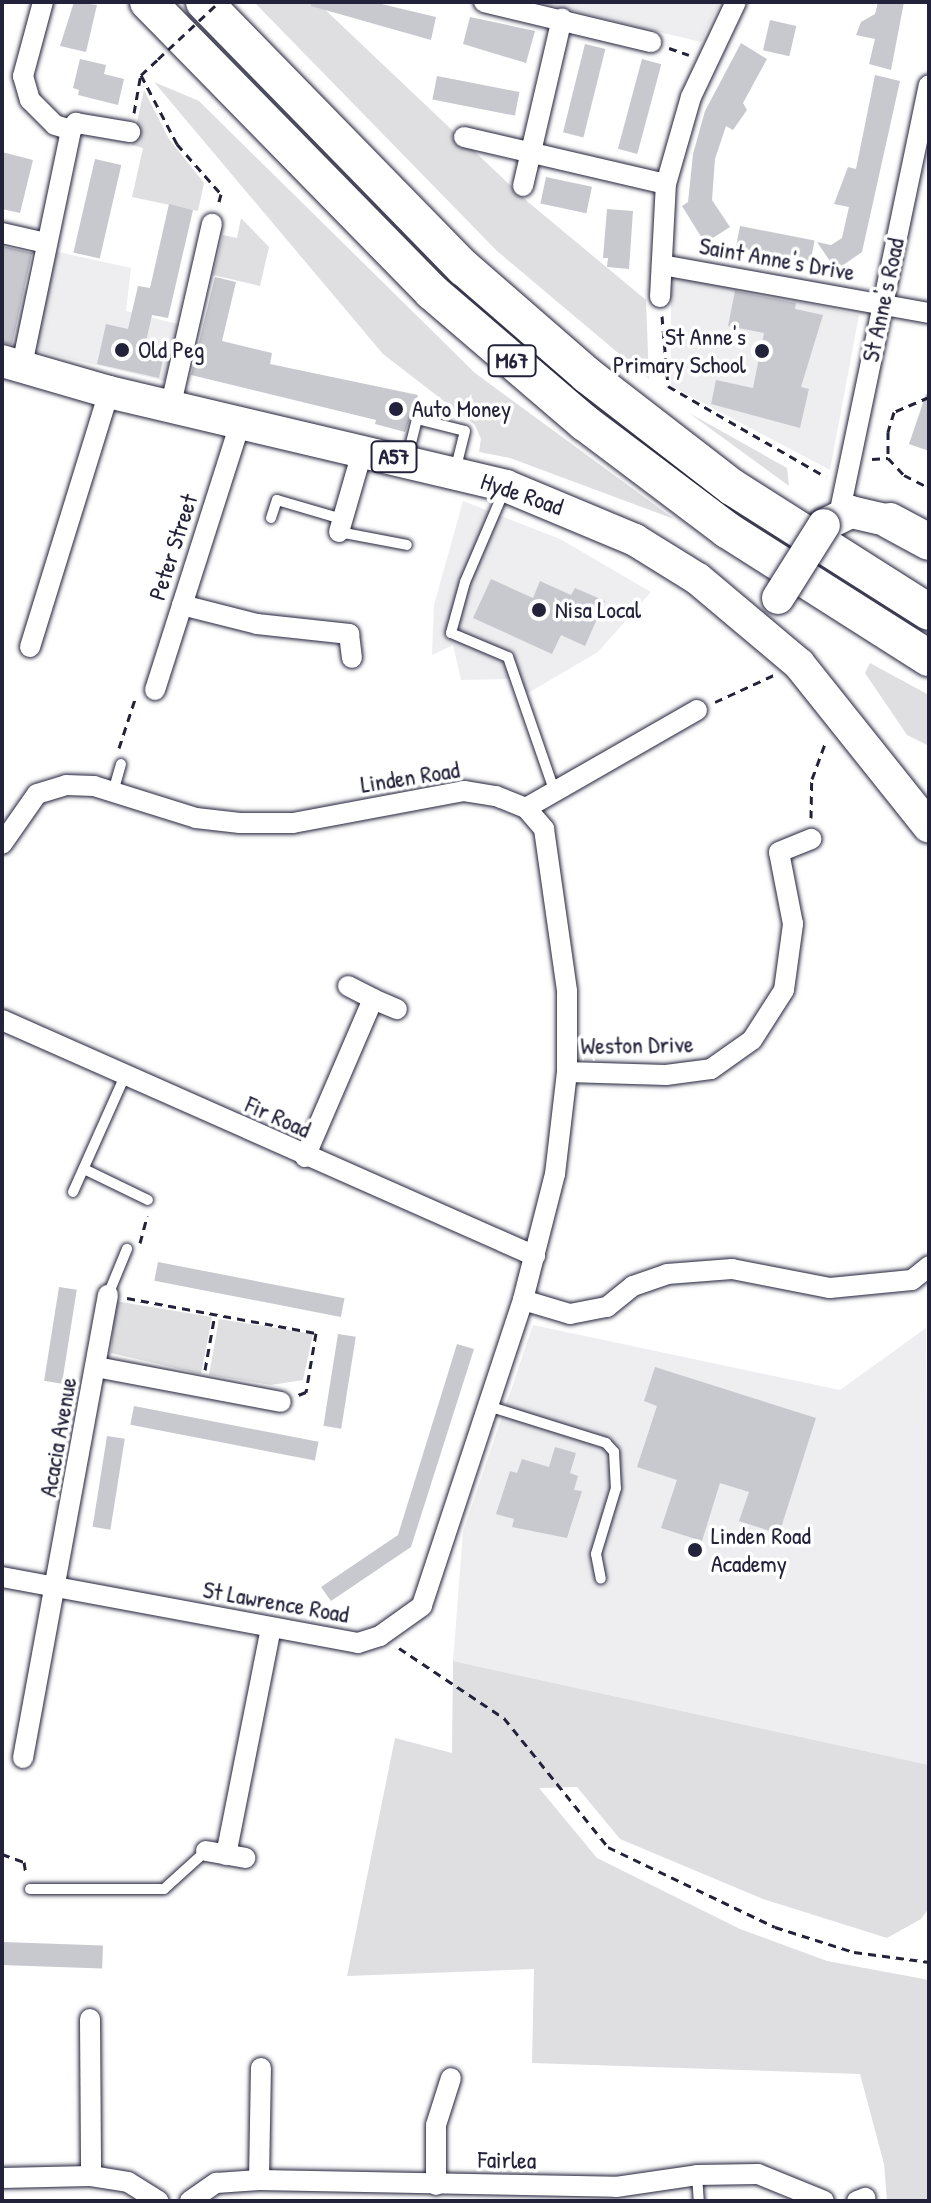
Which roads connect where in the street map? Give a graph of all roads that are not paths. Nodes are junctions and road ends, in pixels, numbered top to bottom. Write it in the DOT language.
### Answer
graph roads {
  1 [pos="43,2"];
  2 [pos="148,2"];
  3 [pos="204,2"];
  4 [pos="484,2"];
  5 [pos="736,2"];
  6 [pos="572,14"];
  7 [pos="651,42"];
  8 [pos="929,85"];
  9 [pos="71,130"];
  10 [pos="130,132"];
  11 [pos="924,132"];
  12 [pos="464,137"];
  13 [pos="531,152"];
  14 [pos="666,184"];
  15 [pos="523,186"];
  16 [pos="212,224"];
  17 [pos="2,233"];
  18 [pos="46,243"];
  19 [pos="662,265"];
  20 [pos="660,297"];
  21 [pos="882,304"];
  22 [pos="929,313"];
  23 [pos="12,363"];
  24 [pos="109,392"];
  25 [pos="171,404"];
  26 [pos="241,420"];
  27 [pos="363,449"];
  28 [pos="407,461"];
  29 [pos="455,473"];
  30 [pos="506,486"];
  31 [pos="271,518"];
  32 [pos="831,520"];
  33 [pos="890,521"];
  34 [pos="340,525"];
  35 [pos="929,542"];
  36 [pos="407,545"];
  37 [pos="182,605"];
  38 [pos="929,612"];
  39 [pos="756,624"];
  40 [pos="30,647"];
  41 [pos="352,658"];
  42 [pos="929,658"];
  43 [pos="155,690"];
  44 [pos="697,710"];
  45 [pos="121,764"];
  46 [pos="554,790"];
  47 [pos="113,793"];
  48 [pos="526,808"];
  49 [pos="929,827"];
  50 [pos="811,839"];
  51 [pos="2,844"];
  52 [pos="348,986"];
  53 [pos="373,999"];
  54 [pos="397,1009"];
  55 [pos="2,1020"];
  56 [pos="567,1072"];
  57 [pos="125,1076"];
  58 [pos="305,1157"];
  59 [pos="84,1169"];
  60 [pos="73,1192"];
  61 [pos="148,1200"];
  62 [pos="127,1249"];
  63 [pos="535,1256"];
  64 [pos="929,1266"];
  65 [pos="108,1295"];
  66 [pos="520,1308"];
  67 [pos="96,1367"];
  68 [pos="281,1402"];
  69 [pos="488,1406"];
  70 [pos="2,1577"];
  71 [pos="601,1579"];
  72 [pos="58,1587"];
  73 [pos="271,1628"];
  74 [pos="23,1758"];
  75 [pos="225,1855"];
  76 [pos="30,1889"];
  77 [pos="90,2019"];
  78 [pos="261,2068"];
  79 [pos="451,2078"];
  80 [pos="697,2175"];
  81 [pos="91,2176"];
  82 [pos="2,2178"];
  83 [pos="259,2180"];
  84 [pos="436,2185"];
  85 [pos="159,2201"];
  86 [pos="190,2201"];
  87 [pos="699,2201"];
  88 [pos="824,2201"];
  1 -- 9 [label="street"];
  2 -- 42 [label="highway, M67"];
  3 -- 38 [label="highway, M67"];
  4 -- 6 [label="street"];
  5 -- 14 [label="street"];
  6 -- 7 [label="street"];
  6 -- 13 [label="street"];
  8 -- 11 [label="street, St Anne's Road"];
  9 -- 10 [label="street"];
  9 -- 18 [label="street"];
  11 -- 21 [label="street, St Anne's Road"];
  12 -- 13 [label="street"];
  13 -- 14 [label="street"];
  13 -- 15 [label="street"];
  14 -- 19 [label="street"];
  16 -- 25 [label="street"];
  17 -- 18 [label="street"];
  18 -- 23 [label="street"];
  19 -- 20 [label="street"];
  19 -- 21 [label="street, Saint Anne's Drive"];
  21 -- 22 [label="street, Saint Anne's Drive"];
  21 -- 32 [label="street, St Anne's Road"];
  23 -- 24 [label="main road, Hyde Road / A57"];
  24 -- 25 [label="main road, Hyde Road / A57"];
  24 -- 40 [label="street"];
  25 -- 26 [label="main road, Hyde Road / A57"];
  26 -- 27 [label="main road, Hyde Road / A57"];
  26 -- 37 [label="street, Peter Street"];
  27 -- 28 [label="main road, Hyde Road / A57"];
  27 -- 34 [label="street"];
  28 -- 29 [label="main road, Hyde Road / A57"];
  28 -- 29 [label="lane"];
  29 -- 30 [label="main road, Hyde Road / A57"];
  30 -- 39 [label="main road, Hyde Road / A57"];
  30 -- 46 [label="lane"];
  31 -- 34 [label="lane"];
  32 -- 33 [label="main road"];
  32 -- 39 [label="main road, St Anne's Road, bridge"];
  33 -- 35 [label="highway"];
  34 -- 36 [label="lane"];
  37 -- 41 [label="street"];
  37 -- 43 [label="street, Peter Street"];
  39 -- 49 [label="main road, Hyde Road / A57"];
  44 -- 46 [label="street"];
  45 -- 47 [label="lane"];
  46 -- 48 [label="street"];
  47 -- 48 [label="street, Linden Road"];
  47 -- 51 [label="street, Linden Road"];
  48 -- 56 [label="street"];
  50 -- 56 [label="street, Weston Drive"];
  52 -- 53 [label="street"];
  53 -- 54 [label="street"];
  53 -- 58 [label="street"];
  55 -- 57 [label="street, Fir Road"];
  56 -- 63 [label="street"];
  57 -- 58 [label="street, Fir Road"];
  57 -- 59 [label="lane"];
  58 -- 63 [label="street, Fir Road"];
  59 -- 60 [label="lane"];
  59 -- 61 [label="lane"];
  62 -- 65 [label="lane"];
  63 -- 66 [label="street"];
  64 -- 66 [label="street"];
  65 -- 67 [label="street, Acacia Avenue"];
  66 -- 69 [label="street, St Lawrence Road"];
  67 -- 68 [label="street"];
  67 -- 72 [label="street, Acacia Avenue"];
  69 -- 71 [label="lane"];
  69 -- 73 [label="street, St Lawrence Road"];
  70 -- 72 [label="street, St Lawrence Road"];
  72 -- 73 [label="street, St Lawrence Road"];
  72 -- 74 [label="street, Acacia Avenue"];
  73 -- 75 [label="street"];
  75 -- 76 [label="lane"];
  77 -- 81 [label="street"];
  78 -- 83 [label="street"];
  79 -- 84 [label="street"];
  80 -- 84 [label="street, Fairlea"];
  80 -- 87 [label="lane"];
  80 -- 88 [label="street, Fairlea"];
  81 -- 82 [label="street"];
  81 -- 85 [label="street"];
  83 -- 84 [label="street, Fairlea"];
  83 -- 86 [label="street, Fairlea"];
}
